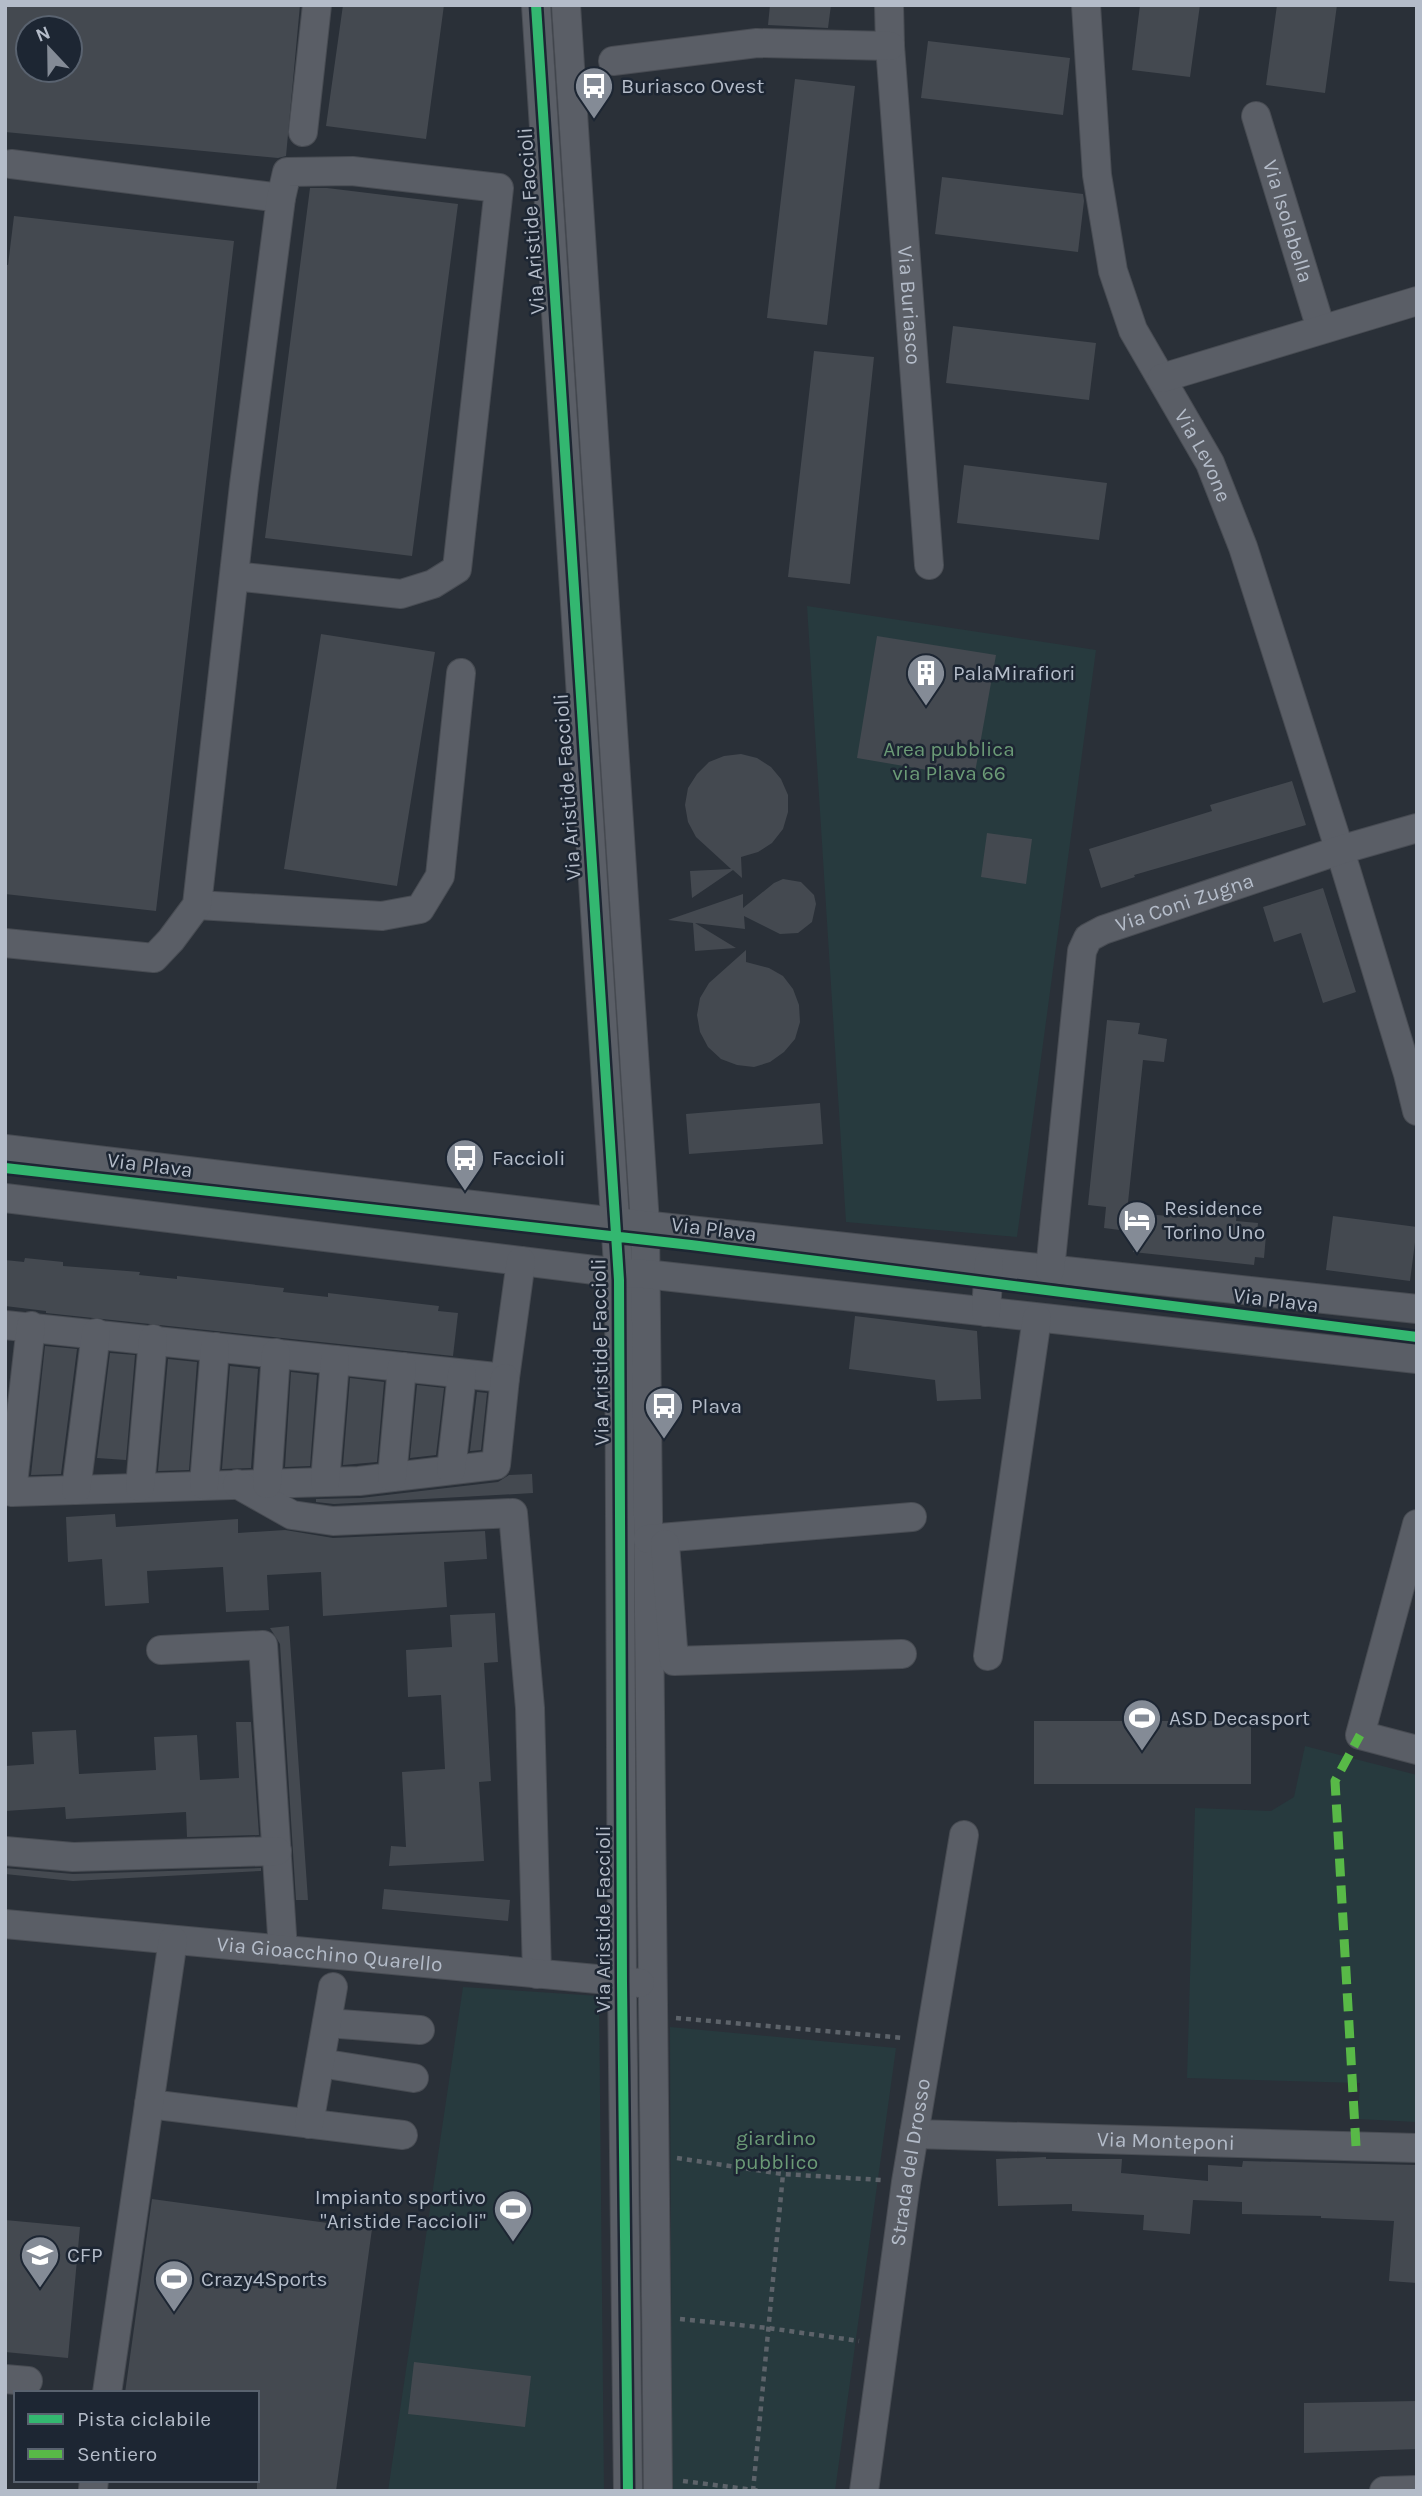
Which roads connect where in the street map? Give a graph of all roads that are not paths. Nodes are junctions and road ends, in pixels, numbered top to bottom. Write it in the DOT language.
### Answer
graph roads {
  1 [pos="317,5"];
  2 [pos="536,5"];
  3 [pos="566,5"];
  4 [pos="889,5"];
  5 [pos="1086,5"];
  6 [pos="890,46"];
  7 [pos="613,61"];
  8 [pos="1256,116"];
  9 [pos="303,132"];
  10 [pos="11,164"];
  11 [pos="281,198"];
  12 [pos="1417,301"];
  13 [pos="1321,329"];
  14 [pos="1162,378"];
  15 [pos="929,565"];
  16 [pos="234,576"];
  17 [pos="461,673"];
  18 [pos="1417,828"];
  19 [pos="1340,849"];
  20 [pos="197,905"];
  21 [pos="5,943"];
  22 [pos="1417,1111"];
  23 [pos="5,1149"];
  24 [pos="5,1198"];
  25 [pos="615,1222"];
  26 [pos="645,1224"];
  27 [pos="521,1261"];
  28 [pos="989,1264"];
  29 [pos="1049,1270"];
  30 [pos="632,1274"];
  31 [pos="1417,1309"];
  32 [pos="986,1312"];
  33 [pos="1037,1318"];
  34 [pos="18,1325"];
  35 [pos="96,1333"];
  36 [pos="153,1339"];
  37 [pos="215,1346"];
  38 [pos="276,1353"];
  39 [pos="1417,1359"];
  40 [pos="335,1360"];
  41 [pos="402,1367"];
  42 [pos="462,1374"];
  43 [pos="505,1378"];
  44 [pos="451,1470"];
  45 [pos="392,1477"];
  46 [pos="326,1482"];
  47 [pos="237,1484"];
  48 [pos="267,1484"];
  49 [pos="204,1485"];
  50 [pos="140,1487"];
  51 [pos="76,1490"];
  52 [pos="912,1517"];
  53 [pos="1417,1524"];
  54 [pos="644,1539"];
  55 [pos="161,1650"];
  56 [pos="902,1654"];
  57 [pos="988,1656"];
  58 [pos="1417,1750"];
  59 [pos="964,1835"];
  60 [pos="5,1851"];
  61 [pos="277,1851"];
  62 [pos="5,1924"];
  63 [pos="173,1940"];
  64 [pos="283,1950"];
  65 [pos="537,1975"];
  66 [pos="622,1982"];
  67 [pos="653,1984"];
  68 [pos="333,1987"];
  69 [pos="327,2024"];
  70 [pos="420,2030"];
  71 [pos="320,2063"];
  72 [pos="414,2078"];
  73 [pos="149,2104"];
  74 [pos="309,2123"];
  75 [pos="914,2134"];
  76 [pos="403,2135"];
  77 [pos="1417,2148"];
  78 [pos="107,2391"];
  79 [pos="658,2484"];
  80 [pos="1417,2490"];
  81 [pos="628,2491"];
  82 [pos="864,2491"];
  83 [pos="1384,2491"];
  1 -- 9 [label="street"];
  2 -- 25 [label="street, Via Aristide Faccioli"];
  3 -- 26 [label="street, Via Aristide Faccioli"];
  4 -- 6 [label="street, Via Buriasco"];
  5 -- 14 [label="street, Via Levone"];
  6 -- 7 [label="street"];
  6 -- 15 [label="street, Via Buriasco"];
  8 -- 13 [label="street, Via Isolabella"];
  10 -- 11 [label="street"];
  11 -- 16 [label="street"];
  11 -- 16 [label="street"];
  12 -- 13 [label="street"];
  13 -- 14 [label="street"];
  14 -- 19 [label="street, Via Levone"];
  16 -- 20 [label="street"];
  17 -- 20 [label="street"];
  18 -- 19 [label="street"];
  19 -- 22 [label="street"];
  19 -- 29 [label="street, Via Coni Zugna"];
  20 -- 21 [label="street"];
  23 -- 25 [label="street, Via Plava"];
  24 -- 27 [label="street, Via Plava"];
  25 -- 26 [label="street, Via Plava"];
  25 -- 30 [label="street, Via Aristide Faccioli"];
  26 -- 28 [label="street, Via Plava"];
  26 -- 30 [label="street, Via Aristide Faccioli"];
  27 -- 30 [label="street, Via Plava"];
  27 -- 43 [label="street"];
  28 -- 29 [label="street, Via Plava"];
  28 -- 32 [label="street"];
  29 -- 31 [label="street, Via Plava"];
  30 -- 32 [label="street, Via Plava"];
  30 -- 54 [label="street, Via Aristide Faccioli"];
  32 -- 33 [label="street, Via Plava"];
  33 -- 39 [label="street, Via Plava"];
  33 -- 57 [label="street"];
  34 -- 35 [label="street"];
  34 -- 51 [label="street"];
  35 -- 36 [label="street"];
  35 -- 51 [label="street"];
  36 -- 37 [label="street"];
  36 -- 50 [label="street"];
  37 -- 38 [label="street"];
  37 -- 49 [label="street"];
  38 -- 40 [label="street"];
  38 -- 48 [label="street"];
  40 -- 41 [label="street"];
  40 -- 46 [label="street"];
  41 -- 42 [label="street"];
  41 -- 45 [label="street"];
  42 -- 43 [label="street"];
  42 -- 44 [label="street"];
  43 -- 44 [label="street"];
  44 -- 45 [label="street"];
  45 -- 46 [label="street"];
  46 -- 48 [label="street"];
  47 -- 48 [label="street"];
  47 -- 49 [label="street"];
  47 -- 65 [label="street"];
  49 -- 50 [label="street"];
  50 -- 51 [label="street"];
  52 -- 54 [label="street"];
  53 -- 58 [label="street"];
  54 -- 56 [label="street"];
  54 -- 66 [label="street, Via Aristide Faccioli"];
  54 -- 67 [label="street, Via Aristide Faccioli"];
  55 -- 61 [label="street"];
  59 -- 75 [label="street, Strada del Drosso"];
  60 -- 61 [label="street"];
  61 -- 64 [label="street"];
  62 -- 63 [label="street, Via Gioacchino Quarello"];
  63 -- 64 [label="street, Via Gioacchino Quarello"];
  63 -- 73 [label="street"];
  64 -- 65 [label="street, Via Gioacchino Quarello"];
  65 -- 66 [label="street, Via Gioacchino Quarello"];
  66 -- 67 [label="street, Via Gioacchino Quarello"];
  66 -- 81 [label="street, Via Aristide Faccioli"];
  67 -- 79 [label="street, Via Aristide Faccioli"];
  68 -- 69 [label="street"];
  69 -- 70 [label="street"];
  69 -- 71 [label="street"];
  71 -- 72 [label="street"];
  71 -- 74 [label="street"];
  73 -- 74 [label="street"];
  73 -- 78 [label="street"];
  74 -- 76 [label="street"];
  75 -- 77 [label="street, Via Monteponi"];
  75 -- 82 [label="street, Strada del Drosso"];
  80 -- 83 [label="street"];
}
